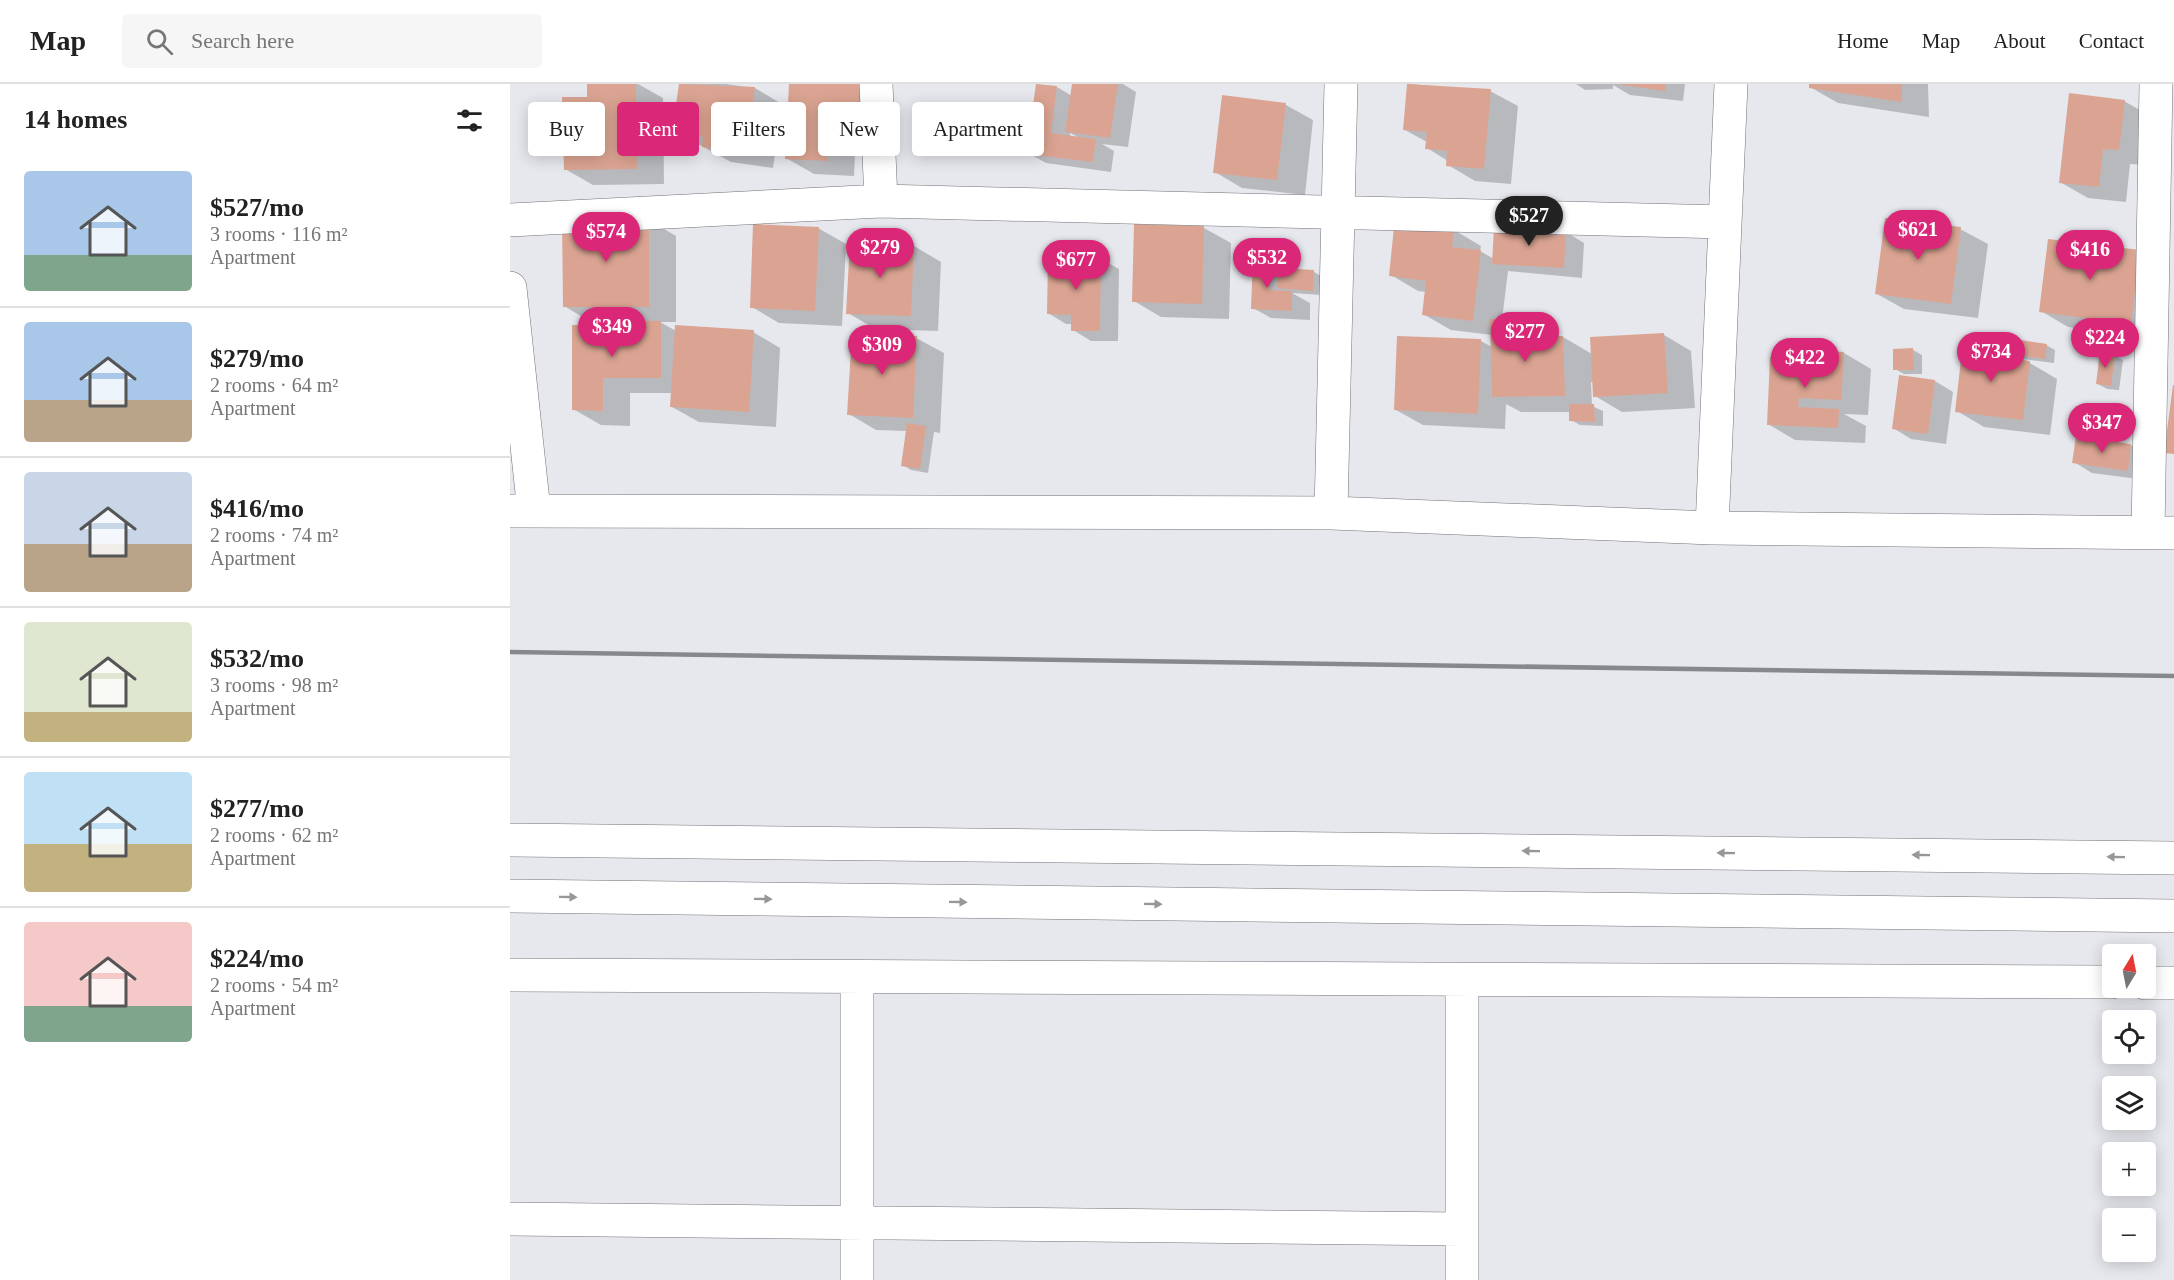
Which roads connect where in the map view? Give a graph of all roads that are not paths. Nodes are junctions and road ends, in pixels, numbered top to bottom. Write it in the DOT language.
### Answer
graph roads {
  1 [pos="876,84"];
  2 [pos="1341,84"];
  3 [pos="1731,84"];
  4 [pos="2156,84"];
  5 [pos="881,201"];
  6 [pos="1338,212"];
  7 [pos="510,220"];
  8 [pos="1725,222"];
  9 [pos="510,288"];
  10 [pos="522,511"];
  11 [pos="1331,513"];
  12 [pos="1712,528"];
  13 [pos="2161,533"];
  14 [pos="510,840"];
  15 [pos="2174,858"];
  16 [pos="510,896"];
  17 [pos="2174,916"];
  18 [pos="510,975"];
  19 [pos="857,979"];
  20 [pos="1462,980"];
  21 [pos="2102,982"];
  22 [pos="2156,983"];
  23 [pos="2174,983"];
  24 [pos="510,1219"];
  25 [pos="857,1223"];
  26 [pos="1461,1229"];
  27 [pos="856,1280"];
  28 [pos="1462,1280"];
  1 -- 5 [label="street"];
  2 -- 6 [label="street"];
  3 -- 8 [label="street"];
  4 -- 13 [label="street"];
  5 -- 6 [label="street"];
  5 -- 7 [label="street"];
  6 -- 8 [label="street"];
  6 -- 11 [label="street"];
  8 -- 12 [label="street"];
  9 -- 10 [label="street"];
  10 -- 11 [label="street"];
  11 -- 12 [label="street"];
  12 -- 13 [label="street"];
  15 -- 14 [label="street, one-way"];
  16 -- 17 [label="street, one-way"];
  18 -- 19 [label="street"];
  19 -- 20 [label="street"];
  19 -- 25 [label="street"];
  20 -- 21 [label="street"];
  20 -- 26 [label="street"];
  22 -- 23 [label="street"];
  24 -- 25 [label="street"];
  25 -- 26 [label="street"];
  25 -- 27 [label="street"];
  26 -- 28 [label="street"];
}
